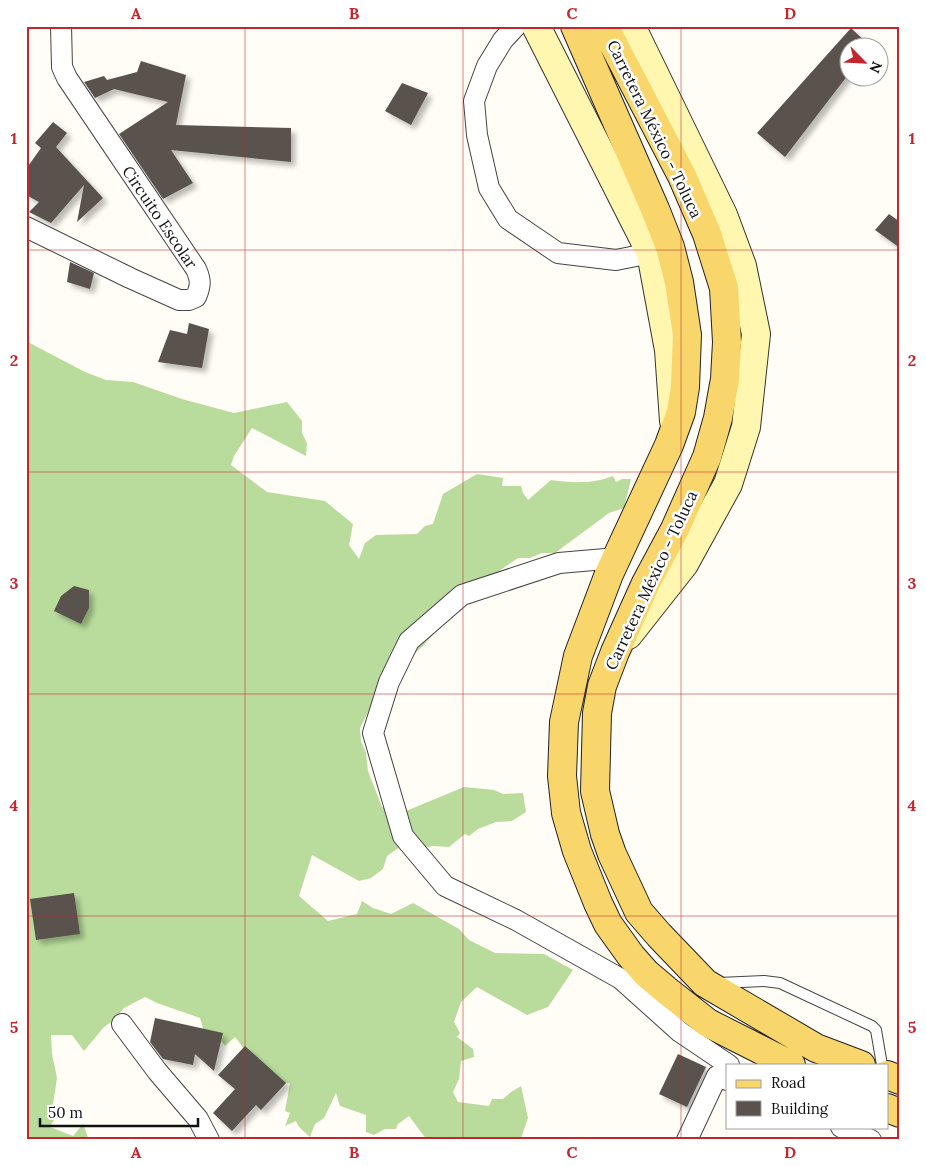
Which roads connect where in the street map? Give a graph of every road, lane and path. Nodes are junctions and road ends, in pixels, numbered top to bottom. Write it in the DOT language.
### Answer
graph roads {
  1 [pos="61,26"];
  2 [pos="516,26"];
  3 [pos="536,26"];
  4 [pos="575,26"];
  5 [pos="604,26"];
  6 [pos="632,26"];
  7 [pos="26,227"];
  8 [pos="651,254"];
  9 [pos="675,431"];
  10 [pos="617,558"];
  11 [pos="615,652"];
  12 [pos="705,983"];
  13 [pos="122,1024"];
  14 [pos="789,1064"];
  15 [pos="858,1064"];
  16 [pos="882,1064"];
  17 [pos="724,1074"];
  18 [pos="888,1075"];
  19 [pos="900,1080"];
  20 [pos="888,1108"];
  21 [pos="900,1113"];
  22 [pos="843,1128"];
  23 [pos="209,1140"];
  24 [pos="687,1140"];
  25 [pos="871,1140"];
  1 -- 7 [label="street, Circuito Escolar"];
  2 -- 8 [label="street"];
  3 -- 8 [label="street"];
  4 -- 9 [label="main road, Carretera México - Toluca"];
  5 -- 11 [label="main road, Carretera México - Toluca"];
  6 -- 11 [label="street"];
  8 -- 9 [label="street"];
  9 -- 10 [label="main road, Carretera México - Toluca"];
  10 -- 14 [label="main road, Carretera México - Toluca"];
  10 -- 17 [label="street"];
  11 -- 12 [label="main road, Carretera México - Toluca"];
  12 -- 15 [label="main road, Carretera México - Toluca"];
  12 -- 16 [label="lane"];
  13 -- 23 [label="street"];
  17 -- 24 [label="street"];
  18 -- 19 [label="main road"];
  20 -- 21 [label="main road"];
  22 -- 25 [label="street"];
}
